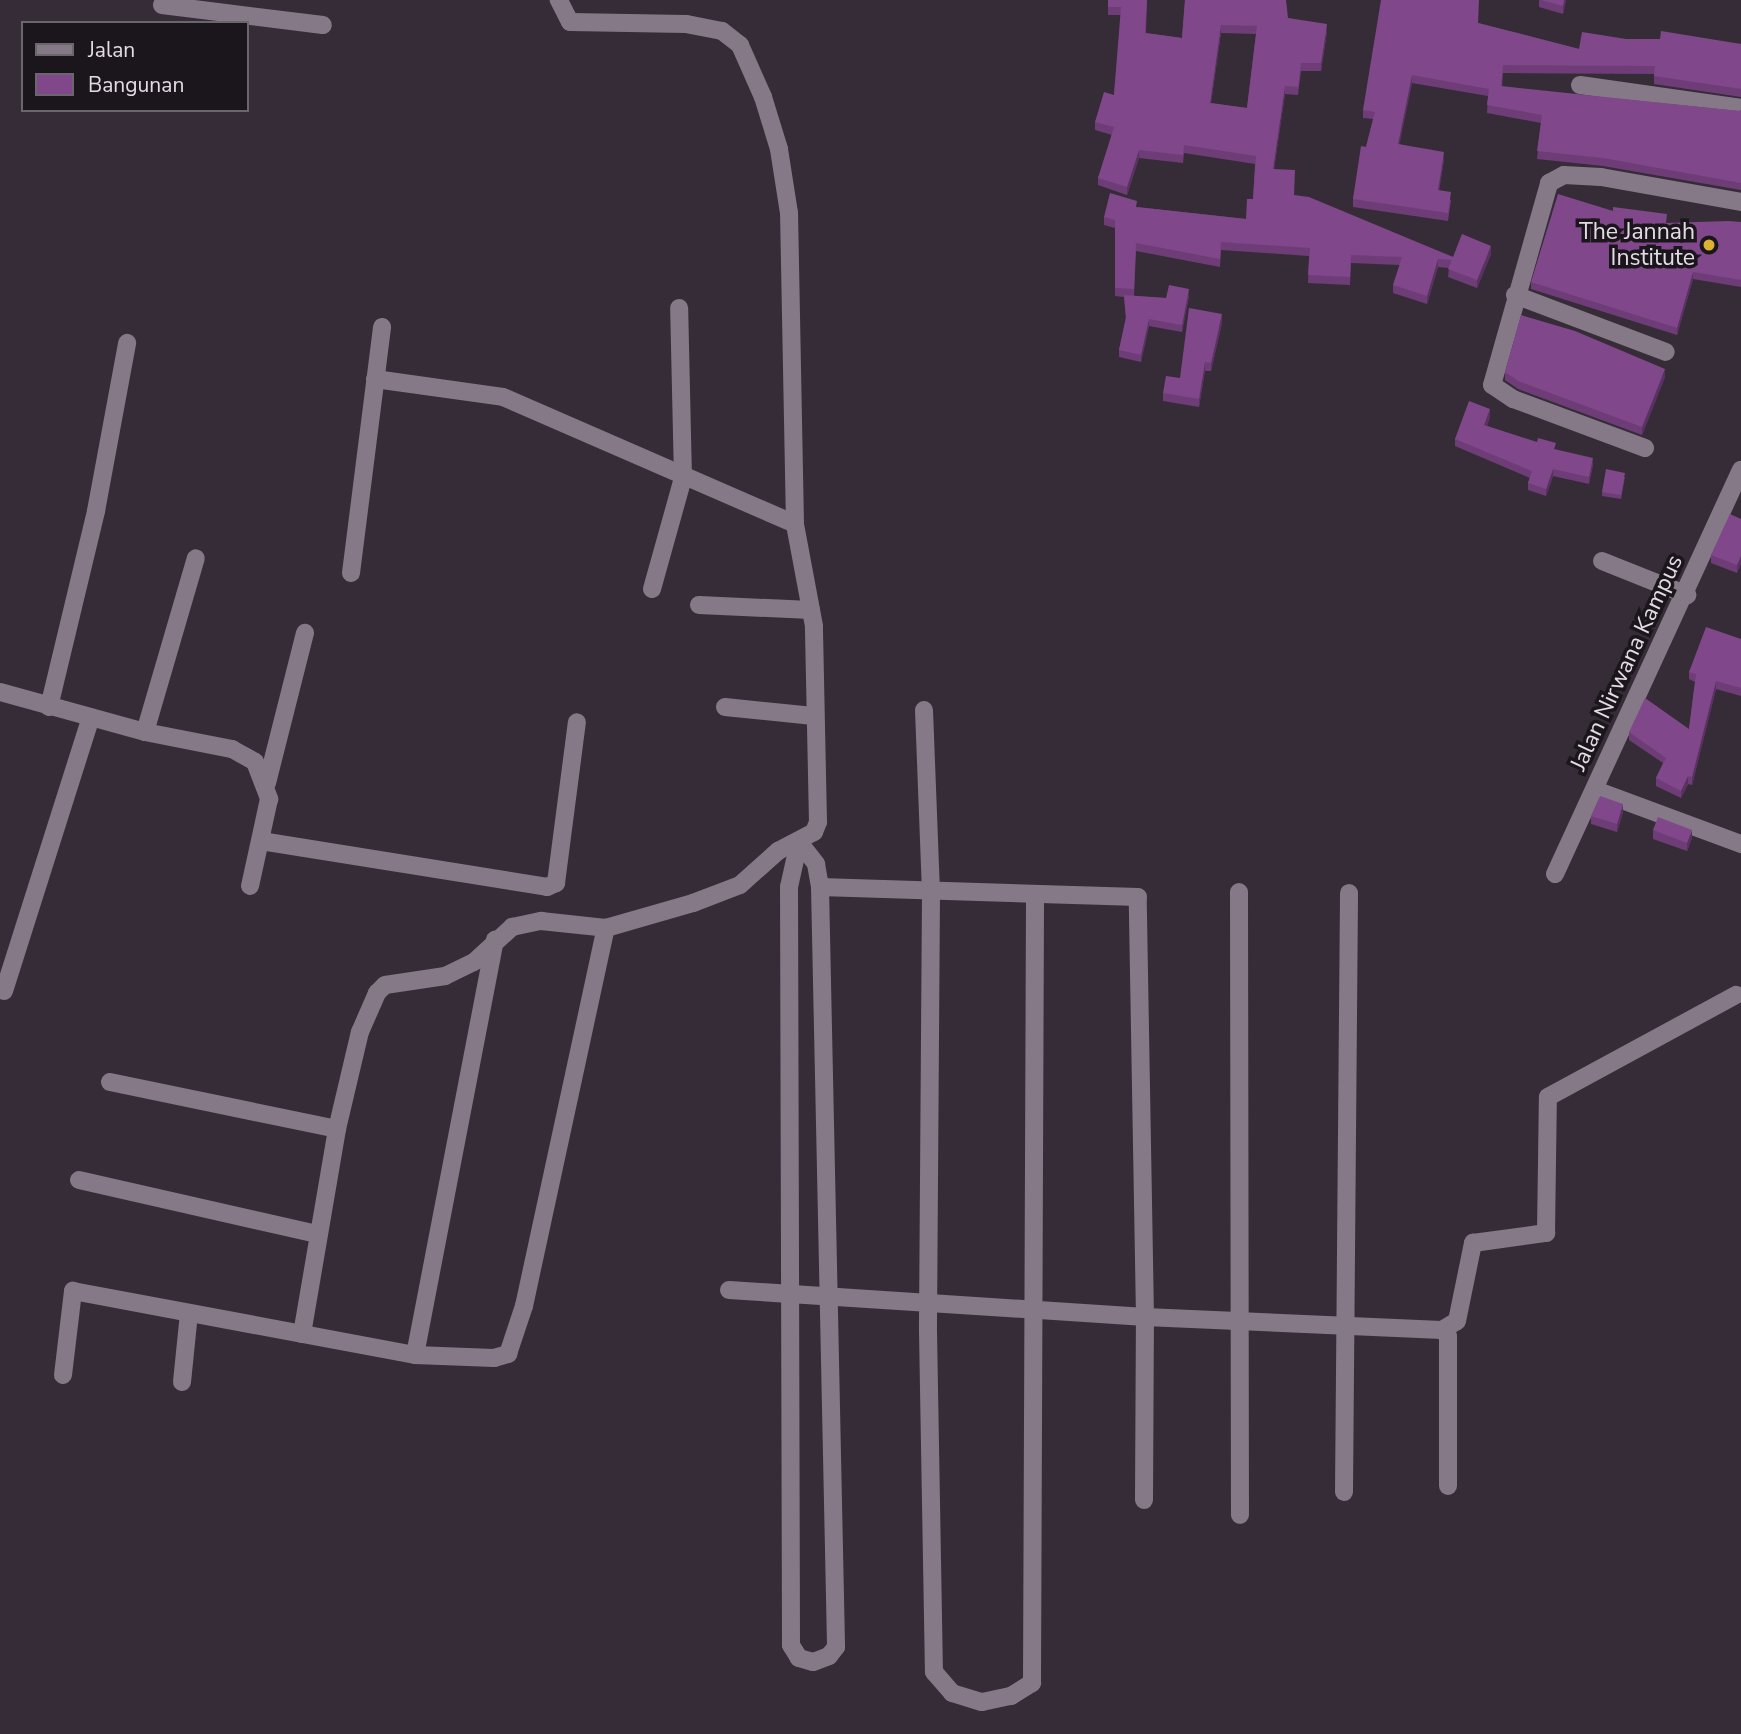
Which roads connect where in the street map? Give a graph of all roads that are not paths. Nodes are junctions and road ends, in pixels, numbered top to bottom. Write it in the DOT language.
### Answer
graph roads {
  1 [pos="559,0"];
  2 [pos="161,9"];
  3 [pos="323,25"];
  4 [pos="1580,85"];
  5 [pos="1741,108"];
  6 [pos="1741,202"];
  7 [pos="1515,295"];
  8 [pos="679,308"];
  9 [pos="382,327"];
  10 [pos="127,343"];
  11 [pos="1666,352"];
  12 [pos="375,379"];
  13 [pos="1645,448"];
  14 [pos="1741,470"];
  15 [pos="683,478"];
  16 [pos="795,524"];
  17 [pos="196,558"];
  18 [pos="1602,561"];
  19 [pos="351,573"];
  20 [pos="652,589"];
  21 [pos="1687,595"];
  22 [pos="699,605"];
  23 [pos="811,610"];
  24 [pos="306,634"];
  25 [pos="0,692"];
  26 [pos="49,707"];
  27 [pos="725,707"];
  28 [pos="924,710"];
  29 [pos="814,716"];
  30 [pos="91,717"];
  31 [pos="577,722"];
  32 [pos="145,732"];
  33 [pos="267,783"];
  34 [pos="1595,790"];
  35 [pos="261,841"];
  36 [pos="800,842"];
  37 [pos="1741,844"];
  38 [pos="1555,874"];
  39 [pos="250,886"];
  40 [pos="820,887"];
  41 [pos="1239,892"];
  42 [pos="1349,893"];
  43 [pos="932,894"];
  44 [pos="1035,897"];
  45 [pos="606,928"];
  46 [pos="495,940"];
  47 [pos="4,991"];
  48 [pos="1736,995"];
  49 [pos="110,1082"];
  50 [pos="337,1129"];
  51 [pos="79,1180"];
  52 [pos="317,1234"];
  53 [pos="729,1290"];
  54 [pos="791,1295"];
  55 [pos="828,1298"];
  56 [pos="928,1306"];
  57 [pos="1036,1310"];
  58 [pos="188,1313"];
  59 [pos="1145,1317"];
  60 [pos="1242,1323"];
  61 [pos="1347,1328"];
  62 [pos="1441,1330"];
  63 [pos="302,1334"];
  64 [pos="415,1354"];
  65 [pos="63,1375"];
  66 [pos="182,1382"];
  67 [pos="1448,1486"];
  68 [pos="1344,1492"];
  69 [pos="1144,1500"];
  70 [pos="1240,1515"];
  1 -- 16 [label="street"];
  2 -- 3 [label="street"];
  4 -- 5 [label="street"];
  6 -- 7 [label="street"];
  7 -- 11 [label="street"];
  7 -- 13 [label="street"];
  8 -- 15 [label="street"];
  9 -- 12 [label="street"];
  10 -- 26 [label="street"];
  12 -- 15 [label="street"];
  12 -- 19 [label="street"];
  14 -- 21 [label="street, Jalan Nirwana Kampus"];
  15 -- 16 [label="street"];
  15 -- 20 [label="street"];
  16 -- 23 [label="street"];
  17 -- 32 [label="street"];
  18 -- 21 [label="street"];
  21 -- 34 [label="street, Jalan Nirwana Kampus"];
  22 -- 23 [label="street"];
  23 -- 29 [label="street"];
  24 -- 33 [label="street"];
  25 -- 26 [label="street"];
  26 -- 30 [label="street"];
  27 -- 29 [label="street"];
  28 -- 43 [label="street"];
  29 -- 36 [label="street"];
  30 -- 32 [label="street"];
  30 -- 47 [label="street"];
  31 -- 35 [label="street"];
  32 -- 33 [label="street"];
  33 -- 35 [label="street"];
  34 -- 37 [label="street"];
  34 -- 38 [label="street, Jalan Nirwana Kampus"];
  35 -- 39 [label="street"];
  36 -- 40 [label="street"];
  36 -- 45 [label="street"];
  36 -- 54 [label="street"];
  40 -- 43 [label="street"];
  40 -- 55 [label="street"];
  41 -- 60 [label="street"];
  42 -- 61 [label="street"];
  43 -- 44 [label="street"];
  43 -- 56 [label="street"];
  44 -- 57 [label="street"];
  44 -- 59 [label="street"];
  45 -- 46 [label="street"];
  45 -- 64 [label="street"];
  46 -- 50 [label="street"];
  46 -- 64 [label="street"];
  48 -- 62 [label="street"];
  49 -- 50 [label="street"];
  50 -- 52 [label="street"];
  51 -- 52 [label="street"];
  52 -- 63 [label="street"];
  53 -- 54 [label="street"];
  54 -- 55 [label="street"];
  54 -- 55 [label="street"];
  55 -- 56 [label="street"];
  56 -- 57 [label="street"];
  56 -- 57 [label="street"];
  57 -- 59 [label="street"];
  58 -- 63 [label="street"];
  58 -- 65 [label="street"];
  58 -- 66 [label="street"];
  59 -- 60 [label="street"];
  59 -- 69 [label="street"];
  60 -- 61 [label="street"];
  60 -- 70 [label="street"];
  61 -- 62 [label="street"];
  61 -- 68 [label="street"];
  62 -- 67 [label="street"];
  63 -- 64 [label="street"];
}
